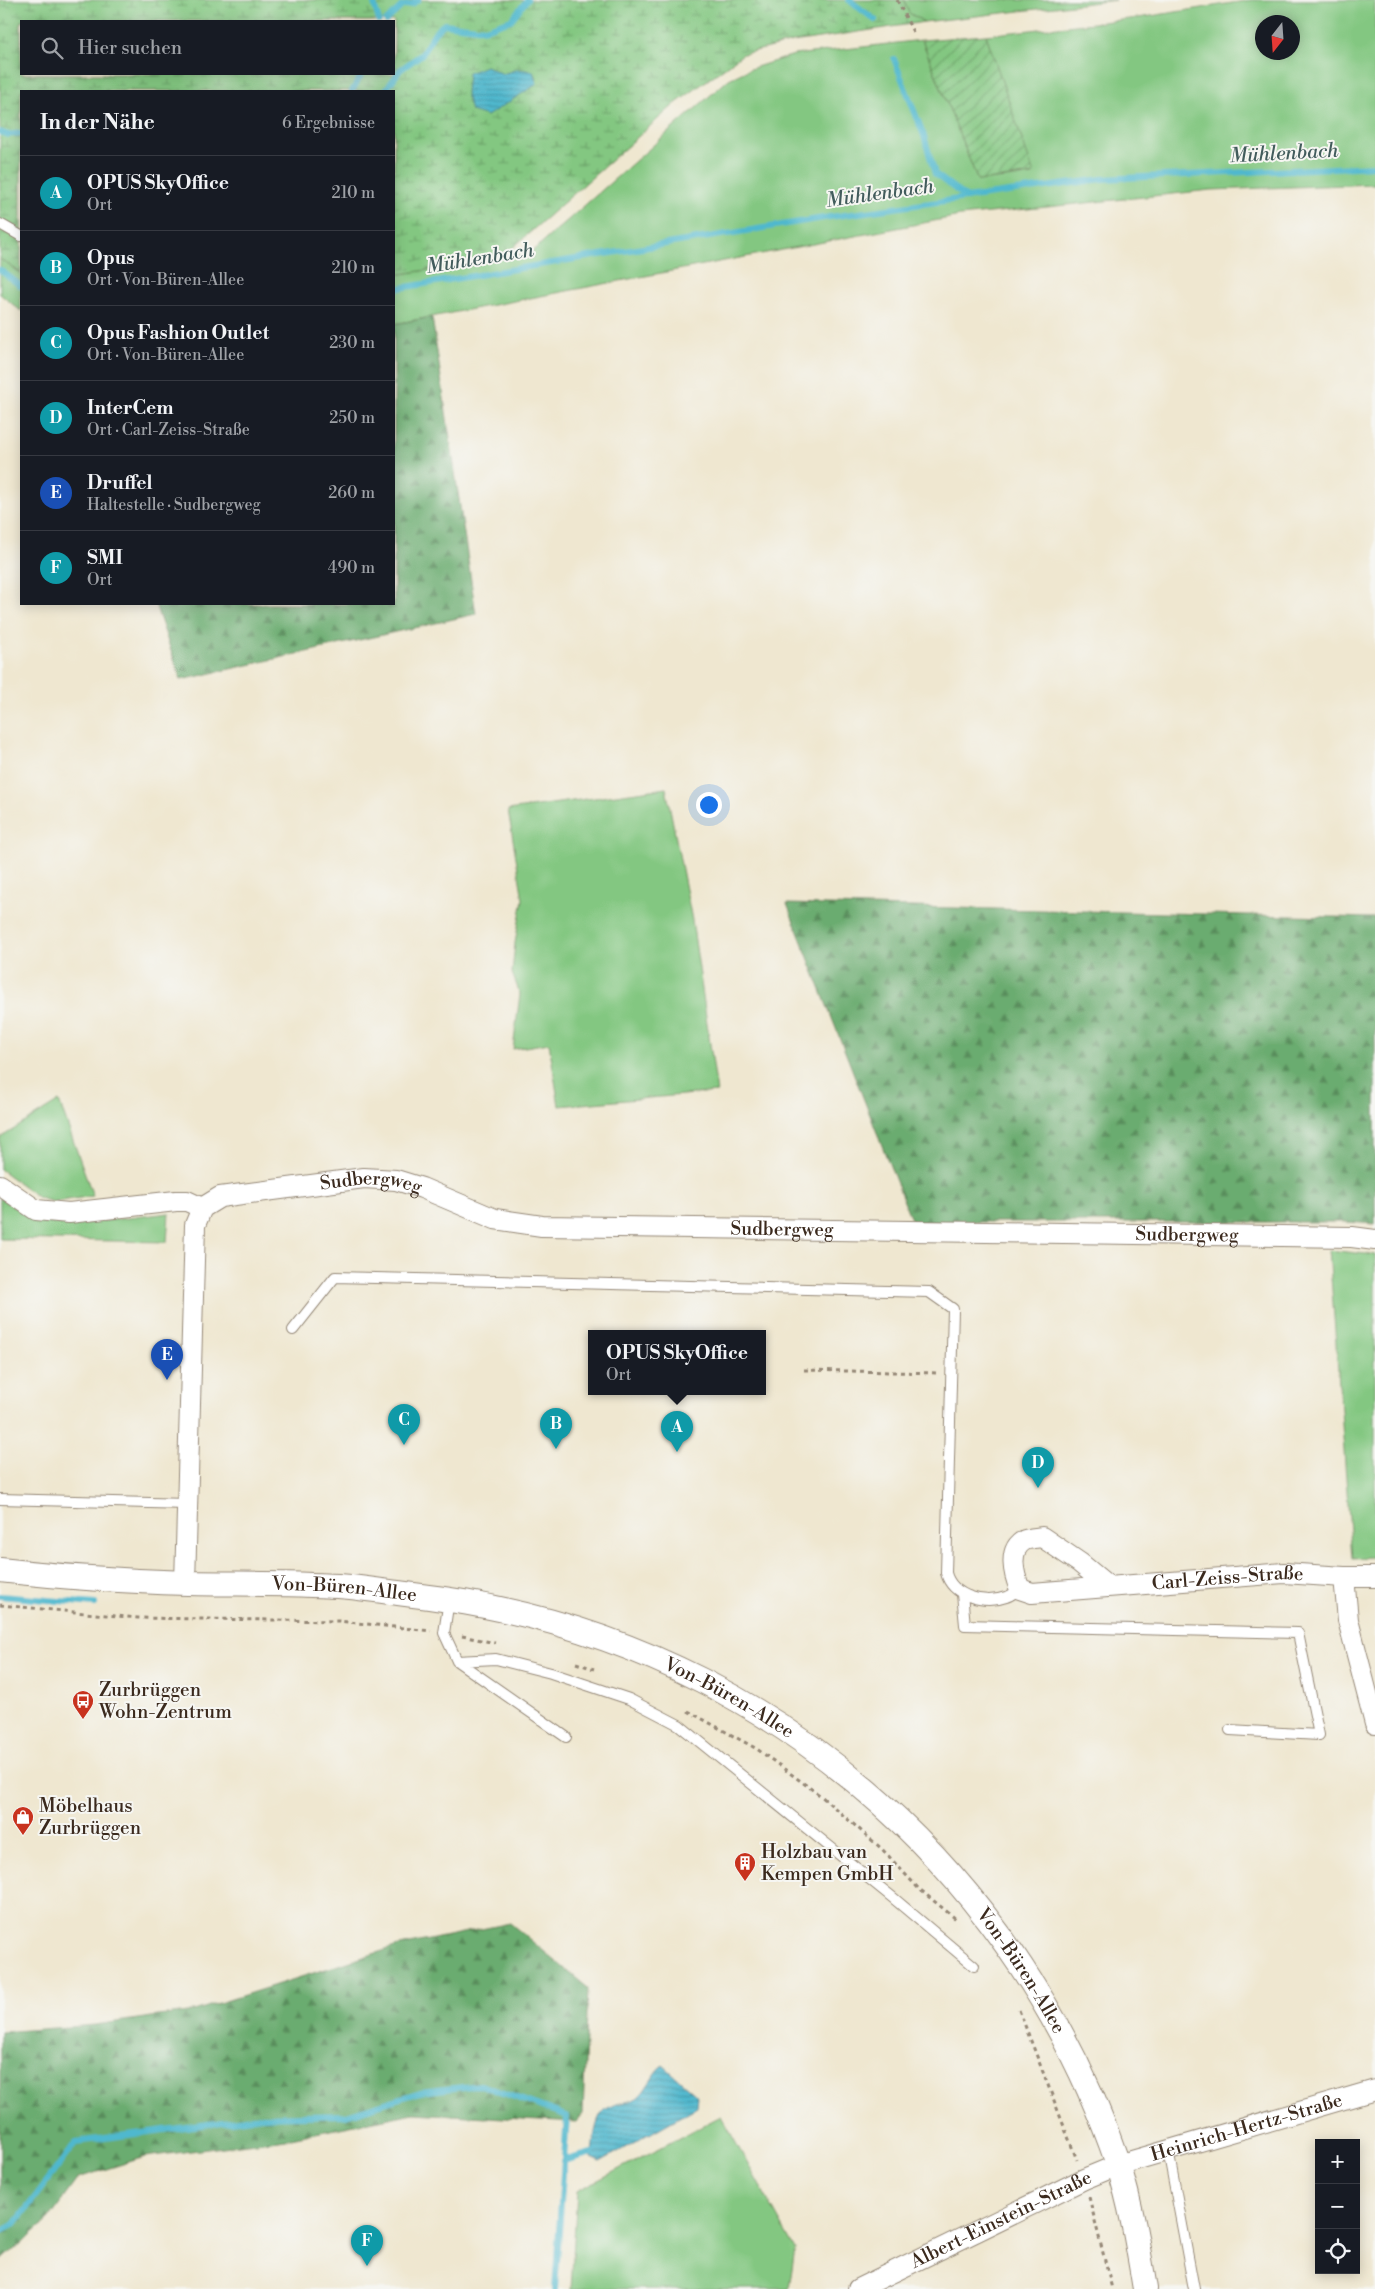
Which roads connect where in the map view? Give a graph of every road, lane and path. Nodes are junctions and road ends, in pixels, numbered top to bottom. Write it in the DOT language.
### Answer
graph roads {
  1 [pos="896,0"];
  2 [pos="914,34"];
  3 [pos="0,224"];
  4 [pos="20,235"];
  5 [pos="0,1185"];
  6 [pos="202,1208"];
  7 [pos="1375,1240"];
  8 [pos="293,1330"];
  9 [pos="804,1370"];
  10 [pos="951,1373"];
  11 [pos="0,1499"];
  12 [pos="187,1504"];
  13 [pos="0,1570"];
  14 [pos="1375,1576"];
  15 [pos="1344,1577"];
  16 [pos="185,1583"];
  17 [pos="1110,1587"];
  18 [pos="1020,1589"];
  19 [pos="962,1594"];
  20 [pos="449,1600"];
  21 [pos="0,1606"];
  22 [pos="444,1633"];
  23 [pos="499,1644"];
  24 [pos="457,1661"];
  25 [pos="575,1663"];
  26 [pos="602,1673"];
  27 [pos="682,1708"];
  28 [pos="1375,1724"];
  29 [pos="1230,1730"];
  30 [pos="566,1737"];
  31 [pos="962,1924"];
  32 [pos="974,1966"];
  33 [pos="1018,2009"];
  34 [pos="1375,2090"];
  35 [pos="1168,2150"];
  36 [pos="1118,2165"];
  37 [pos="1084,2179"];
  38 [pos="858,2289"];
  39 [pos="1112,2289"];
  40 [pos="1145,2289"];
  41 [pos="1194,2289"];
  1 -- 2 [label="path"];
  3 -- 4 [label="lane"];
  5 -- 6 [label="street"];
  6 -- 7 [label="street, Sudbergweg"];
  6 -- 12 [label="street"];
  8 -- 10 [label="lane"];
  9 -- 10 [label="path"];
  10 -- 19 [label="lane"];
  11 -- 12 [label="lane"];
  12 -- 16 [label="street"];
  13 -- 16 [label="street, Von-Büren-Allee"];
  14 -- 15 [label="street, Carl-Zeiss-Straße"];
  15 -- 17 [label="street, Carl-Zeiss-Straße"];
  15 -- 28 [label="street"];
  16 -- 20 [label="street, Von-Büren-Allee"];
  17 -- 18 [label="street, Carl-Zeiss-Straße"];
  17 -- 18 [label="street"];
  18 -- 19 [label="lane"];
  19 -- 29 [label="lane"];
  20 -- 22 [label="lane"];
  20 -- 36 [label="street, Von-Büren-Allee"];
  21 -- 22 [label="path"];
  22 -- 23 [label="path"];
  22 -- 24 [label="lane"];
  24 -- 30 [label="lane"];
  24 -- 32 [label="lane"];
  25 -- 26 [label="path"];
  27 -- 31 [label="path"];
  33 -- 37 [label="path"];
  34 -- 35 [label="street, Heinrich-Hertz-Straße"];
  35 -- 36 [label="street, Heinrich-Hertz-Straße"];
  35 -- 41 [label="lane"];
  36 -- 37 [label="street, Albert-Einstein-Straße"];
  36 -- 40 [label="street, Von-Büren-Allee"];
  37 -- 38 [label="street, Albert-Einstein-Straße"];
  37 -- 39 [label="path"];
}
